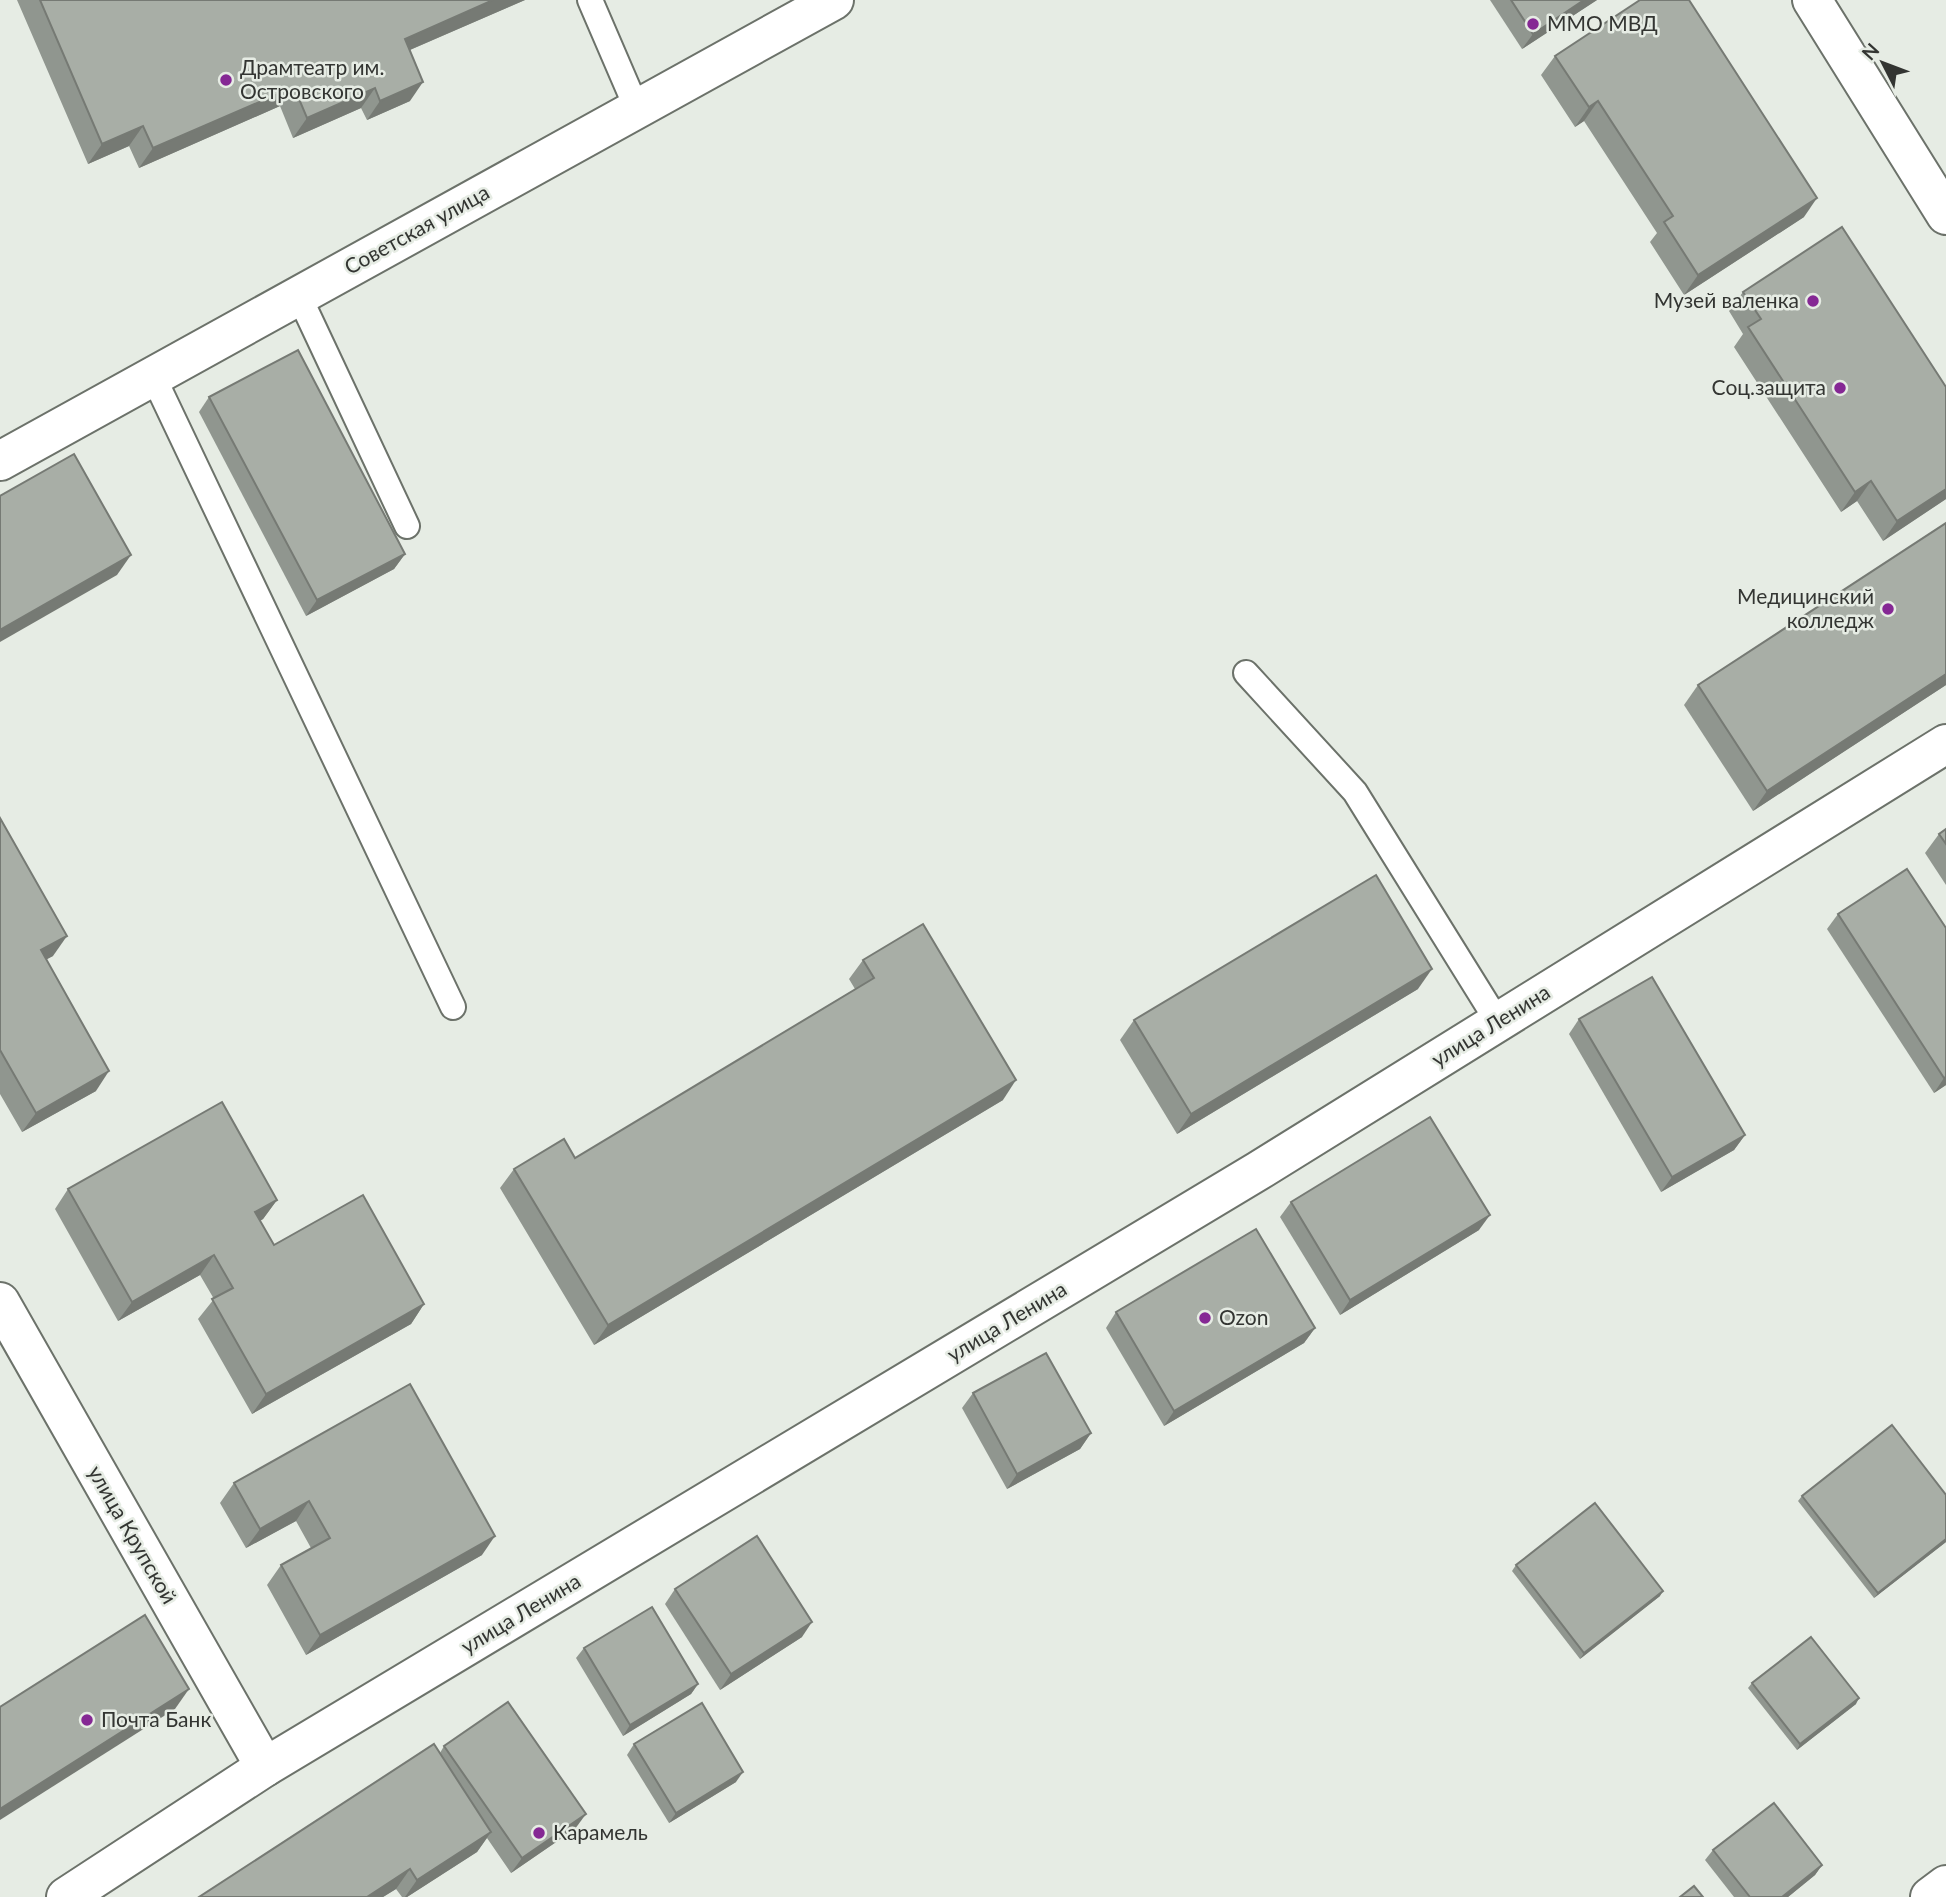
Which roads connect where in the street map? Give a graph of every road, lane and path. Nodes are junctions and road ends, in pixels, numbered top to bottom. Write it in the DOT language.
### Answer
graph roads {
  1 [pos="590,0"];
  2 [pos="834,0"];
  3 [pos="1812,0"];
  4 [pos="637,109"];
  5 [pos="1946,215"];
  6 [pos="299,296"];
  7 [pos="153,376"];
  8 [pos="0,461"];
  9 [pos="407,526"];
  10 [pos="1246,673"];
  11 [pos="1946,744"];
  12 [pos="453,1007"];
  13 [pos="1498,1022"];
  14 [pos="0,1302"];
  15 [pos="265,1767"];
  16 [pos="1946,1885"];
  17 [pos="66,1897"];
  18 [pos="1930,1897"];
  1 -- 4 [label="lane"];
  2 -- 4 [label="street, Советская улица"];
  3 -- 5 [label="street"];
  4 -- 6 [label="street, Советская улица"];
  6 -- 7 [label="street, Советская улица"];
  6 -- 9 [label="lane"];
  7 -- 8 [label="street, Советская улица"];
  7 -- 12 [label="lane"];
  10 -- 13 [label="lane"];
  11 -- 13 [label="street, улица Ленина"];
  13 -- 15 [label="street, улица Ленина"];
  14 -- 15 [label="street, улица Крупской"];
  15 -- 17 [label="street, улица Ленина"];
  16 -- 18 [label="street"];
}
